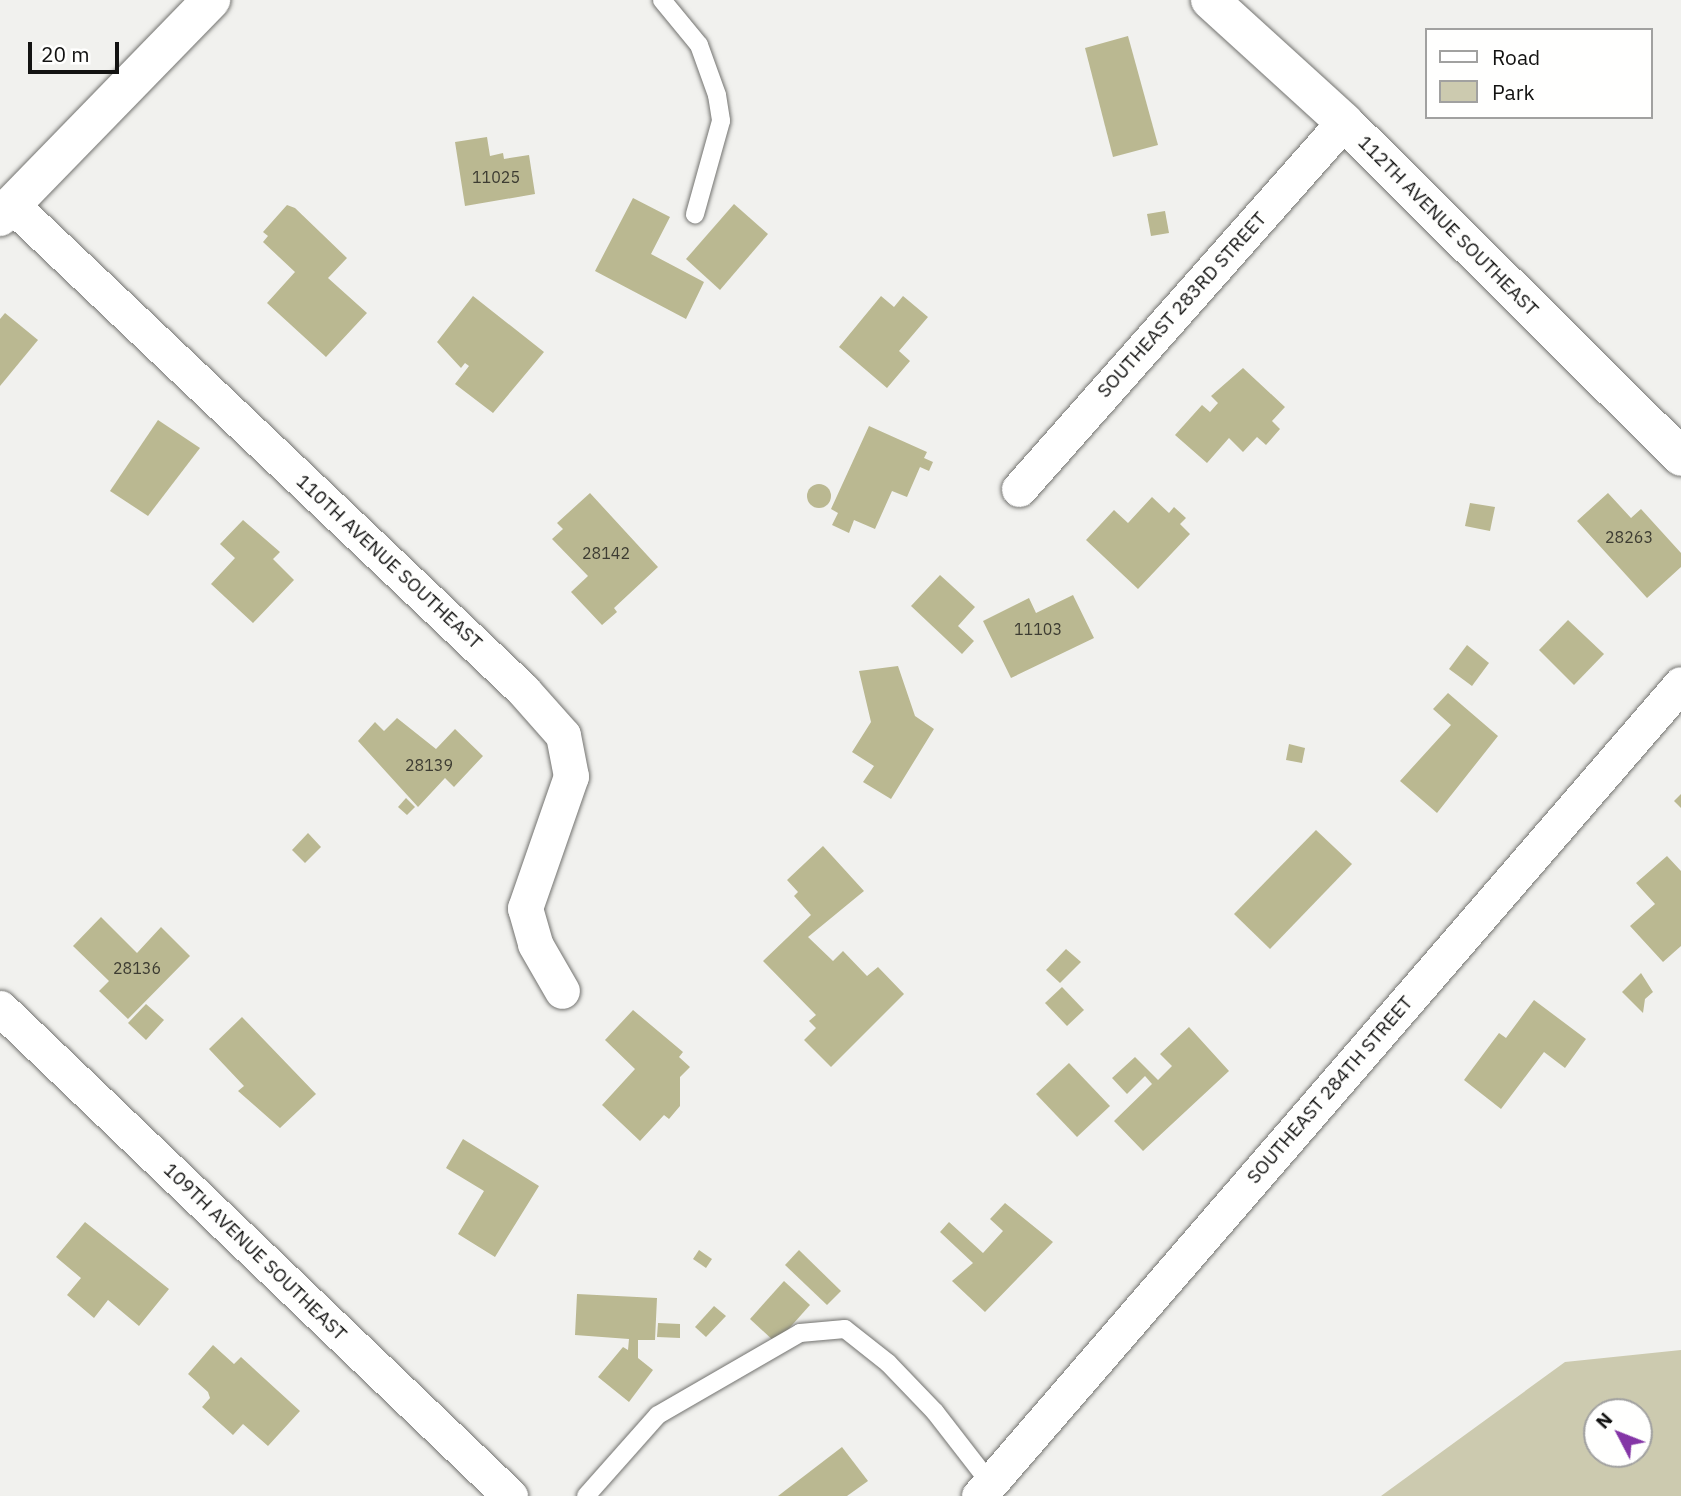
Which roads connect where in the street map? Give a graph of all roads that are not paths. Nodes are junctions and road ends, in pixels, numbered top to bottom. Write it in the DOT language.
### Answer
graph roads {
  1 [pos="211,0"];
  2 [pos="662,0"];
  3 [pos="1210,0"];
  4 [pos="1344,122"];
  5 [pos="6,211"];
  6 [pos="695,214"];
  7 [pos="1681,457"];
  8 [pos="1019,489"];
  9 [pos="1681,684"];
  10 [pos="562,991"];
  11 [pos="0,1008"];
  12 [pos="984,1490"];
  13 [pos="510,1496"];
  14 [pos="586,1496"];
  1 -- 5 [label="street"];
  2 -- 6 [label="lane"];
  3 -- 4 [label="street, 112TH AVENUE SOUTHEAST"];
  4 -- 7 [label="street, 112TH AVENUE SOUTHEAST"];
  4 -- 8 [label="street, SOUTHEAST 283RD STREET"];
  5 -- 10 [label="street, 110TH AVENUE SOUTHEAST"];
  9 -- 12 [label="street, SOUTHEAST 284TH STREET"];
  11 -- 13 [label="street, 109TH AVENUE SOUTHEAST"];
  12 -- 14 [label="lane"];
}
